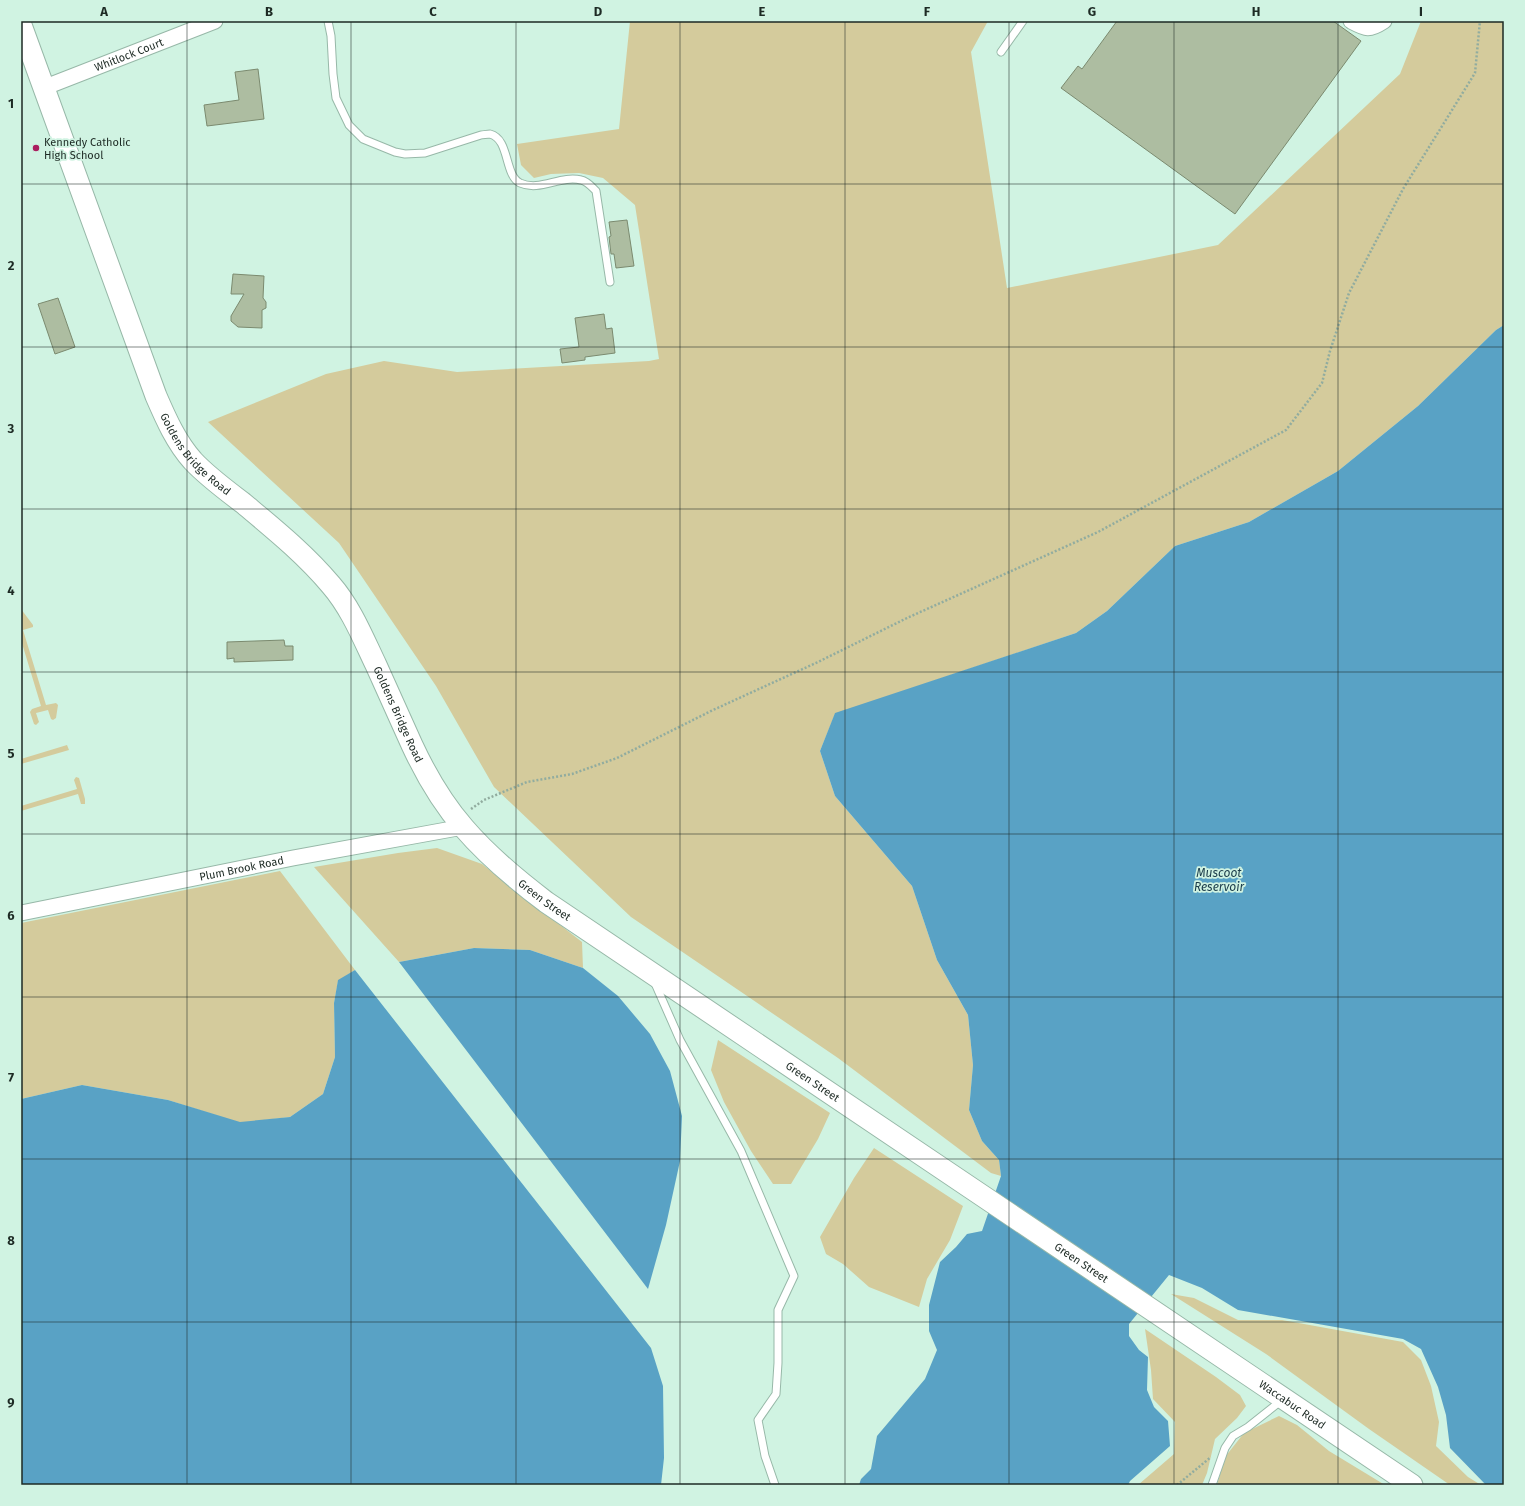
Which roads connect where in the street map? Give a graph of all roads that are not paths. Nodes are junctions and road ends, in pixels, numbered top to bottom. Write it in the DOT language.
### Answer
graph roads {
  1 [pos="215,21"];
  2 [pos="328,21"];
  3 [pos="1023,21"];
  4 [pos="1351,21"];
  5 [pos="1384,21"];
  6 [pos="21,25"];
  7 [pos="1001,52"];
  8 [pos="43,88"];
  9 [pos="610,282"];
  10 [pos="460,823"];
  11 [pos="21,913"];
  12 [pos="650,972"];
  13 [pos="1172,1324"];
  14 [pos="1284,1399"];
  15 [pos="775,1485"];
  16 [pos="1212,1485"];
  17 [pos="1412,1485"];
  1 -- 8 [label="street, Whitlock Court"];
  2 -- 9 [label="lane"];
  3 -- 7 [label="lane"];
  4 -- 5 [label="street"];
  6 -- 8 [label="main road, Goldens Bridge Road"];
  8 -- 10 [label="main road, Goldens Bridge Road"];
  10 -- 11 [label="street, Plum Brook Road"];
  10 -- 12 [label="main road, Green Street"];
  12 -- 13 [label="main road, Green Street"];
  12 -- 15 [label="lane"];
  13 -- 14 [label="main road, Waccabuc Road"];
  14 -- 16 [label="lane"];
  14 -- 17 [label="main road, Waccabuc Road"];
}
